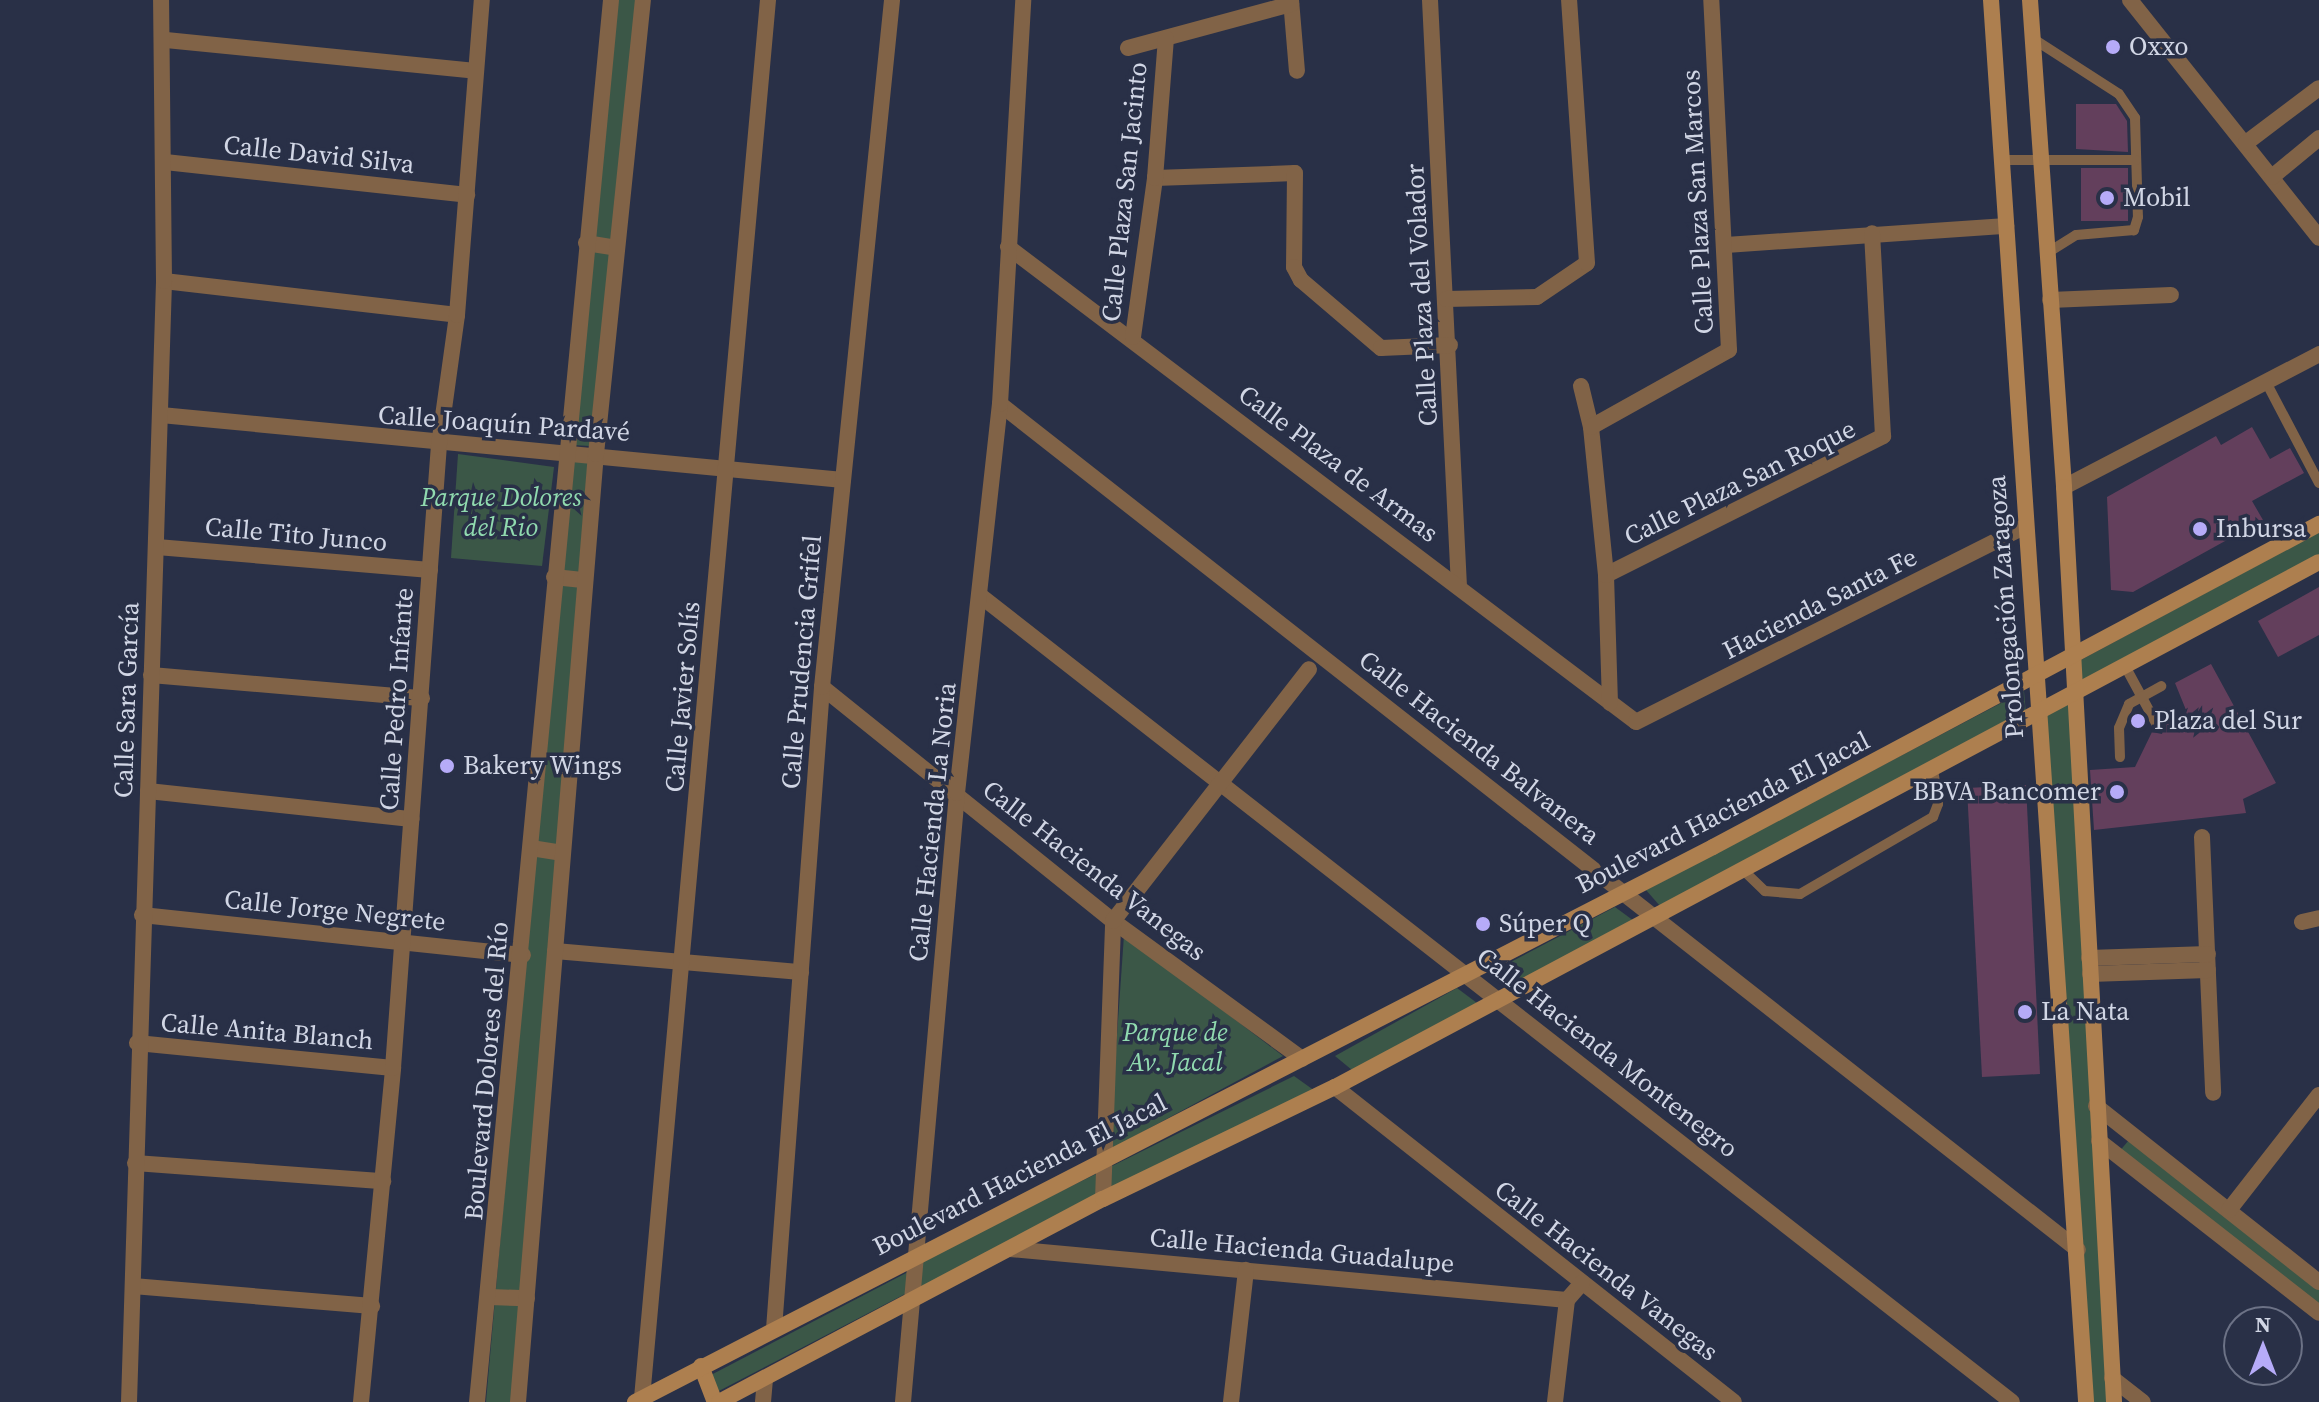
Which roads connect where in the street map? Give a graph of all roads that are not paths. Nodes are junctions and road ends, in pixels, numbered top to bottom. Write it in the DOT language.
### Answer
graph roads {
  1 [pos="161,0"];
  2 [pos="482,0"];
  3 [pos="611,0"];
  4 [pos="643,0"];
  5 [pos="768,0"];
  6 [pos="892,0"];
  7 [pos="1023,0"];
  8 [pos="1430,0"];
  9 [pos="1569,0"];
  10 [pos="1711,0"];
  11 [pos="1991,0"];
  12 [pos="2030,0"];
  13 [pos="2130,0"];
  14 [pos="1291,2"];
  15 [pos="1166,38"];
  16 [pos="2032,38"];
  17 [pos="166,40"];
  18 [pos="1128,48"];
  19 [pos="475,71"];
  20 [pos="1297,71"];
  21 [pos="2319,88"];
  22 [pos="2319,138"];
  23 [pos="2246,143"];
  24 [pos="2039,157"];
  25 [pos="2001,160"];
  26 [pos="2136,160"];
  27 [pos="165,162"];
  28 [pos="2272,177"];
  29 [pos="1155,178"];
  30 [pos="467,195"];
  31 [pos="2006,226"];
  32 [pos="1872,233"];
  33 [pos="2319,238"];
  34 [pos="586,243"];
  35 [pos="1726,245"];
  36 [pos="1008,247"];
  37 [pos="617,248"];
  38 [pos="2047,253"];
  39 [pos="164,281"];
  40 [pos="2171,295"];
  41 [pos="1446,299"];
  42 [pos="2050,300"];
  43 [pos="457,315"];
  44 [pos="1133,337"];
  45 [pos="1450,345"];
  46 [pos="2319,354"];
  47 [pos="2266,382"];
  48 [pos="1581,386"];
  49 [pos="1000,404"];
  50 [pos="161,415"];
  51 [pos="1591,427"];
  52 [pos="439,445"];
  53 [pos="564,451"];
  54 [pos="596,454"];
  55 [pos="728,468"];
  56 [pos="843,480"];
  57 [pos="2319,483"];
  58 [pos="2064,487"];
  59 [pos="2319,524"];
  60 [pos="2025,526"];
  61 [pos="157,547"];
  62 [pos="2319,562"];
  63 [pos="430,570"];
  64 [pos="1606,575"];
  65 [pos="554,577"];
  66 [pos="585,580"];
  67 [pos="1459,587"];
  68 [pos="982,597"];
  69 [pos="2073,657"];
  70 [pos="2125,666"];
  71 [pos="1309,669"];
  72 [pos="151,675"];
  73 [pos="2035,677"];
  74 [pos="2161,686"];
  75 [pos="822,687"];
  76 [pos="2074,694"];
  77 [pos="2141,696"];
  78 [pos="422,698"];
  79 [pos="1610,703"];
  80 [pos="2037,714"];
  81 [pos="1636,722"];
  82 [pos="2158,727"];
  83 [pos="2120,757"];
  84 [pos="1933,769"];
  85 [pos="1218,782"];
  86 [pos="148,791"];
  87 [pos="957,793"];
  88 [pos="412,819"];
  89 [pos="2202,837"];
  90 [pos="531,848"];
  91 [pos="563,853"];
  92 [pos="1742,869"];
  93 [pos="1623,891"];
  94 [pos="142,915"];
  95 [pos="1654,915"];
  96 [pos="1113,921"];
  97 [pos="401,942"];
  98 [pos="555,951"];
  99 [pos="523,955"];
  100 [pos="683,961"];
  101 [pos="2208,962"];
  102 [pos="2089,966"];
  103 [pos="801,972"];
  104 [pos="1466,973"];
  105 [pos="1500,999"];
  106 [pos="137,1043"];
  107 [pos="1302,1059"];
  108 [pos="393,1068"];
  109 [pos="1335,1087"];
  110 [pos="2213,1093"];
  111 [pos="2319,1095"];
  112 [pos="2096,1106"];
  113 [pos="2099,1141"];
  114 [pos="2142,1141"];
  115 [pos="1105,1159"];
  116 [pos="2125,1162"];
  117 [pos="135,1163"];
  118 [pos="383,1181"];
  119 [pos="1103,1199"];
  120 [pos="2229,1210"];
  121 [pos="1010,1249"];
  122 [pos="2078,1250"];
  123 [pos="919,1253"];
  124 [pos="1246,1270"];
  125 [pos="2319,1282"];
  126 [pos="1582,1283"];
  127 [pos="133,1286"];
  128 [pos="490,1297"];
  129 [pos="527,1298"];
  130 [pos="1567,1300"];
  131 [pos="913,1303"];
  132 [pos="372,1306"];
  133 [pos="2319,1313"];
  134 [pos="774,1329"];
  135 [pos="701,1366"];
  136 [pos="2112,1378"];
  137 [pos="765,1379"];
  138 [pos="638,1400"];
  139 [pos="129,1402"];
  140 [pos="361,1402"];
  141 [pos="477,1402"];
  142 [pos="518,1402"];
  143 [pos="717,1402"];
  144 [pos="763,1402"];
  145 [pos="903,1402"];
  146 [pos="1231,1402"];
  147 [pos="1555,1402"];
  148 [pos="1734,1402"];
  149 [pos="2012,1402"];
  150 [pos="2086,1402"];
  151 [pos="2114,1402"];
  152 [pos="2143,1402"];
  1 -- 17 [label="street, Calle Sara García"];
  2 -- 19 [label="street, Calle Pedro Infante"];
  3 -- 34 [label="street, Boulevard Dolores del Río"];
  4 -- 37 [label="street"];
  5 -- 55 [label="street, Calle Javier Solís"];
  6 -- 56 [label="street, Calle Prudencia Grifel"];
  7 -- 36 [label="street, Calle Hacienda La Noria"];
  8 -- 41 [label="street, Calle Plaza del Volador"];
  9 -- 41 [label="street"];
  10 -- 35 [label="street, Calle Plaza San Marcos"];
  11 -- 25 [label="main road, Prolongación Zaragoza"];
  12 -- 16 [label="main road"];
  13 -- 23 [label="street"];
  14 -- 15 [label="street, Calle Plaza San Jacinto"];
  14 -- 20 [label="street, Calle Plaza San Jacinto"];
  15 -- 18 [label="street"];
  15 -- 29 [label="street, Calle Plaza San Jacinto"];
  16 -- 24 [label="main road"];
  16 -- 26 [label="lane"];
  17 -- 19 [label="street"];
  17 -- 27 [label="street, Calle Sara García"];
  19 -- 30 [label="street, Calle Pedro Infante"];
  21 -- 23 [label="street"];
  22 -- 28 [label="street"];
  23 -- 28 [label="street"];
  24 -- 25 [label="lane"];
  24 -- 26 [label="lane"];
  24 -- 38 [label="main road"];
  25 -- 31 [label="main road, Prolongación Zaragoza"];
  26 -- 38 [label="lane"];
  27 -- 30 [label="street, Calle David Silva"];
  27 -- 39 [label="street, Calle Sara García"];
  28 -- 33 [label="street"];
  29 -- 44 [label="street, Calle Plaza San Jacinto"];
  29 -- 45 [label="street"];
  30 -- 43 [label="street, Calle Pedro Infante"];
  31 -- 32 [label="street"];
  31 -- 60 [label="main road, Prolongación Zaragoza"];
  32 -- 35 [label="street"];
  32 -- 64 [label="street, Calle Plaza San Roque"];
  34 -- 37 [label="street"];
  34 -- 53 [label="street, Boulevard Dolores del Río"];
  35 -- 51 [label="street, Calle Plaza San Marcos"];
  36 -- 44 [label="street, Calle Plaza de Armas"];
  36 -- 49 [label="street, Calle Hacienda La Noria"];
  37 -- 54 [label="street"];
  38 -- 42 [label="main road"];
  39 -- 43 [label="street"];
  39 -- 50 [label="street, Calle Sara García"];
  40 -- 42 [label="street"];
  41 -- 45 [label="street, Calle Plaza del Volador"];
  42 -- 58 [label="main road"];
  43 -- 52 [label="street, Calle Pedro Infante"];
  44 -- 67 [label="street, Calle Plaza de Armas"];
  45 -- 67 [label="street, Calle Plaza del Volador"];
  46 -- 47 [label="street"];
  47 -- 57 [label="lane"];
  47 -- 58 [label="street"];
  48 -- 51 [label="street"];
  49 -- 68 [label="street, Calle Hacienda La Noria"];
  49 -- 93 [label="street, Calle Hacienda Balvanera"];
  50 -- 52 [label="street, Calle Joaquín Pardavé"];
  50 -- 61 [label="street, Calle Sara García"];
  51 -- 64 [label="street"];
  52 -- 53 [label="street, Calle Joaquín Pardavé"];
  52 -- 63 [label="street, Calle Pedro Infante"];
  53 -- 54 [label="street, Calle Joaquín Pardavé"];
  53 -- 65 [label="street, Boulevard Dolores del Río"];
  54 -- 55 [label="street, Calle Joaquín Pardavé"];
  54 -- 66 [label="street"];
  55 -- 56 [label="street, Calle Joaquín Pardavé"];
  55 -- 100 [label="street, Calle Javier Solís"];
  56 -- 75 [label="street, Calle Prudencia Grifel"];
  58 -- 69 [label="main road"];
  59 -- 69 [label="main road, Boulevard Hacienda El Jacal"];
  60 -- 73 [label="main road, Prolongación Zaragoza"];
  60 -- 81 [label="street, Hacienda Santa Fe"];
  61 -- 63 [label="street, Calle Tito Junco"];
  61 -- 72 [label="street, Calle Sara García"];
  62 -- 70 [label="main road"];
  63 -- 78 [label="street, Calle Pedro Infante"];
  64 -- 79 [label="street"];
  65 -- 66 [label="street"];
  65 -- 90 [label="street, Boulevard Dolores del Río"];
  66 -- 91 [label="street"];
  67 -- 79 [label="street, Calle Plaza de Armas"];
  68 -- 85 [label="street, Calle Hacienda Montenegro"];
  68 -- 87 [label="street, Calle Hacienda La Noria"];
  69 -- 73 [label="main road, Boulevard Hacienda El Jacal"];
  69 -- 76 [label="main road"];
  70 -- 76 [label="main road"];
  70 -- 77 [label="lane"];
  71 -- 85 [label="street"];
  72 -- 78 [label="street"];
  72 -- 86 [label="street, Calle Sara García"];
  73 -- 80 [label="main road, Prolongación Zaragoza"];
  73 -- 93 [label="main road, Boulevard Hacienda El Jacal"];
  74 -- 77 [label="lane"];
  75 -- 87 [label="street, Calle Hacienda Vanegas"];
  75 -- 103 [label="street, Calle Prudencia Grifel"];
  76 -- 80 [label="main road"];
  76 -- 102 [label="main road"];
  77 -- 82 [label="lane"];
  77 -- 83 [label="lane"];
  78 -- 88 [label="street, Calle Pedro Infante"];
  79 -- 81 [label="street, Calle Plaza de Armas"];
  80 -- 84 [label="main road"];
  80 -- 122 [label="main road, Prolongación Zaragoza"];
  84 -- 92 [label="main road"];
  84 -- 92 [label="lane"];
  85 -- 96 [label="street"];
  85 -- 104 [label="street, Calle Hacienda Montenegro"];
  86 -- 88 [label="street"];
  86 -- 94 [label="street, Calle Sara García"];
  87 -- 96 [label="street, Calle Hacienda Vanegas"];
  87 -- 123 [label="street, Calle Hacienda La Noria"];
  88 -- 97 [label="street, Calle Pedro Infante"];
  89 -- 101 [label="street"];
  90 -- 91 [label="street"];
  90 -- 99 [label="street, Boulevard Dolores del Río"];
  91 -- 98 [label="street"];
  92 -- 95 [label="main road"];
  93 -- 95 [label="street, Calle Hacienda Balvanera"];
  93 -- 104 [label="main road, Boulevard Hacienda El Jacal"];
  94 -- 97 [label="street, Calle Jorge Negrete"];
  94 -- 106 [label="street, Calle Sara García"];
  95 -- 105 [label="main road"];
  95 -- 122 [label="street, Calle Hacienda Balvanera"];
  96 -- 107 [label="street, Calle Hacienda Vanegas"];
  96 -- 115 [label="street"];
  97 -- 99 [label="street, Calle Jorge Negrete"];
  97 -- 108 [label="street, Calle Pedro Infante"];
  98 -- 100 [label="street"];
  98 -- 129 [label="street"];
  99 -- 128 [label="street, Boulevard Dolores del Río"];
  100 -- 103 [label="street"];
  100 -- 138 [label="street, Calle Javier Solís"];
  101 -- 102 [label="street"];
  101 -- 110 [label="street"];
  102 -- 112 [label="main road"];
  103 -- 134 [label="street, Calle Prudencia Grifel"];
  104 -- 105 [label="street, Calle Hacienda Montenegro"];
  104 -- 107 [label="main road, Boulevard Hacienda El Jacal"];
  105 -- 109 [label="main road"];
  105 -- 149 [label="street, Calle Hacienda Montenegro"];
  106 -- 108 [label="street, Calle Anita Blanch"];
  106 -- 117 [label="street, Calle Sara García"];
  107 -- 115 [label="main road, Boulevard Hacienda El Jacal"];
  108 -- 118 [label="street, Calle Pedro Infante"];
  109 -- 119 [label="main road"];
  109 -- 126 [label="street, Calle Hacienda Vanegas"];
  111 -- 120 [label="street"];
  112 -- 113 [label="main road"];
  112 -- 114 [label="street"];
  113 -- 116 [label="street"];
  113 -- 136 [label="main road"];
  114 -- 116 [label="street"];
  114 -- 120 [label="street"];
  115 -- 119 [label="street"];
  115 -- 123 [label="main road, Boulevard Hacienda El Jacal"];
  116 -- 133 [label="street"];
  117 -- 118 [label="street"];
  117 -- 127 [label="street, Calle Sara García"];
  118 -- 132 [label="street, Calle Pedro Infante"];
  119 -- 121 [label="main road"];
  120 -- 125 [label="street"];
  121 -- 124 [label="street, Calle Hacienda Guadalupe"];
  121 -- 131 [label="main road"];
  122 -- 150 [label="main road, Prolongación Zaragoza"];
  123 -- 131 [label="street, Calle Hacienda La Noria"];
  123 -- 134 [label="main road, Boulevard Hacienda El Jacal"];
  124 -- 130 [label="street, Calle Hacienda Guadalupe"];
  124 -- 146 [label="street"];
  126 -- 130 [label="street"];
  126 -- 148 [label="street, Calle Hacienda Vanegas"];
  127 -- 132 [label="street"];
  127 -- 139 [label="street, Calle Sara García"];
  128 -- 129 [label="street"];
  128 -- 141 [label="street, Boulevard Dolores del Río"];
  129 -- 142 [label="street"];
  130 -- 147 [label="street"];
  131 -- 137 [label="main road"];
  131 -- 145 [label="street, Calle Hacienda La Noria"];
  132 -- 140 [label="street, Calle Pedro Infante"];
  134 -- 135 [label="main road, Boulevard Hacienda El Jacal"];
  135 -- 138 [label="main road, Boulevard Hacienda El Jacal"];
  135 -- 143 [label="main road"];
  136 -- 151 [label="main road"];
  136 -- 152 [label="street"];
  137 -- 143 [label="main road"];
  137 -- 144 [label="street"];
}
